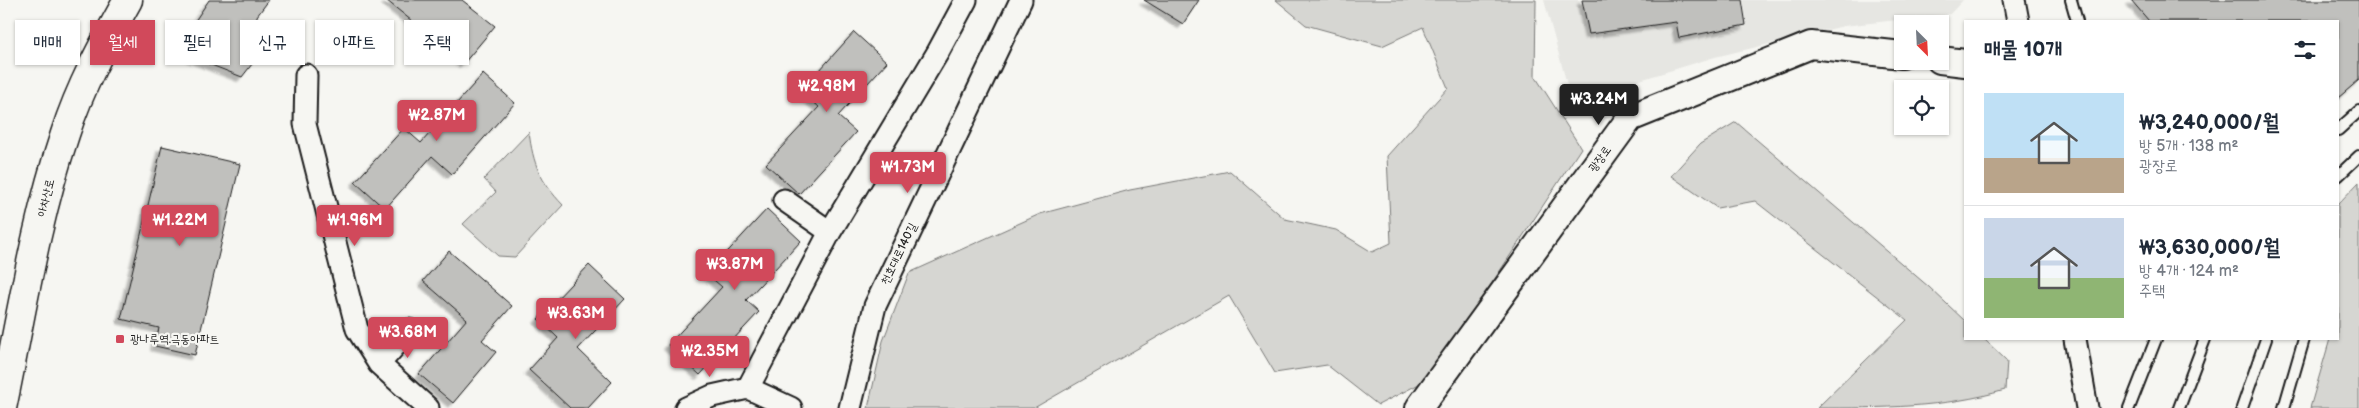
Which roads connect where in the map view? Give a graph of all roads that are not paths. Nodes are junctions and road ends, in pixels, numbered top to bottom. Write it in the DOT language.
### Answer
graph roads {
  1 [pos="128,0"];
  2 [pos="966,0"];
  3 [pos="1021,0"];
  4 [pos="2014,0"];
  5 [pos="2071,0"];
  6 [pos="2018,20"];
  7 [pos="2077,20"];
  8 [pos="1894,55"];
  9 [pos="1949,61"];
  10 [pos="1964,62"];
  11 [pos="306,75"];
  12 [pos="2359,111"];
  13 [pos="2339,129"];
  14 [pos="2359,156"];
  15 [pos="2339,175"];
  16 [pos="784,200"];
  17 [pos="830,232"];
  18 [pos="409,330"];
  19 [pos="2075,340"];
  20 [pos="2156,340"];
  21 [pos="2205,340"];
  22 [pos="2266,340"];
  23 [pos="2304,340"];
  24 [pos="379,364"];
  25 [pos="748,388"];
  26 [pos="2,408"];
  27 [pos="428,408"];
  28 [pos="686,408"];
  29 [pos="791,408"];
  30 [pos="850,408"];
  31 [pos="1419,408"];
  32 [pos="2087,408"];
  33 [pos="2129,408"];
  34 [pos="2180,408"];
  35 [pos="2242,408"];
  36 [pos="2284,408"];
  1 -- 26 [label="main road, 아차산로"];
  2 -- 17 [label="street"];
  3 -- 30 [label="street, 천호대로140길"];
  4 -- 6 [label="street"];
  5 -- 7 [label="lane"];
  8 -- 31 [label="street, 광장로"];
  9 -- 10 [label="street"];
  11 -- 24 [label="street"];
  12 -- 13 [label="lane"];
  14 -- 15 [label="lane"];
  16 -- 17 [label="street"];
  17 -- 25 [label="street"];
  18 -- 24 [label="street"];
  19 -- 32 [label="street"];
  20 -- 33 [label="lane"];
  21 -- 34 [label="lane"];
  22 -- 35 [label="lane"];
  23 -- 36 [label="lane"];
  24 -- 27 [label="street"];
  25 -- 28 [label="street"];
  25 -- 29 [label="street"];
}
